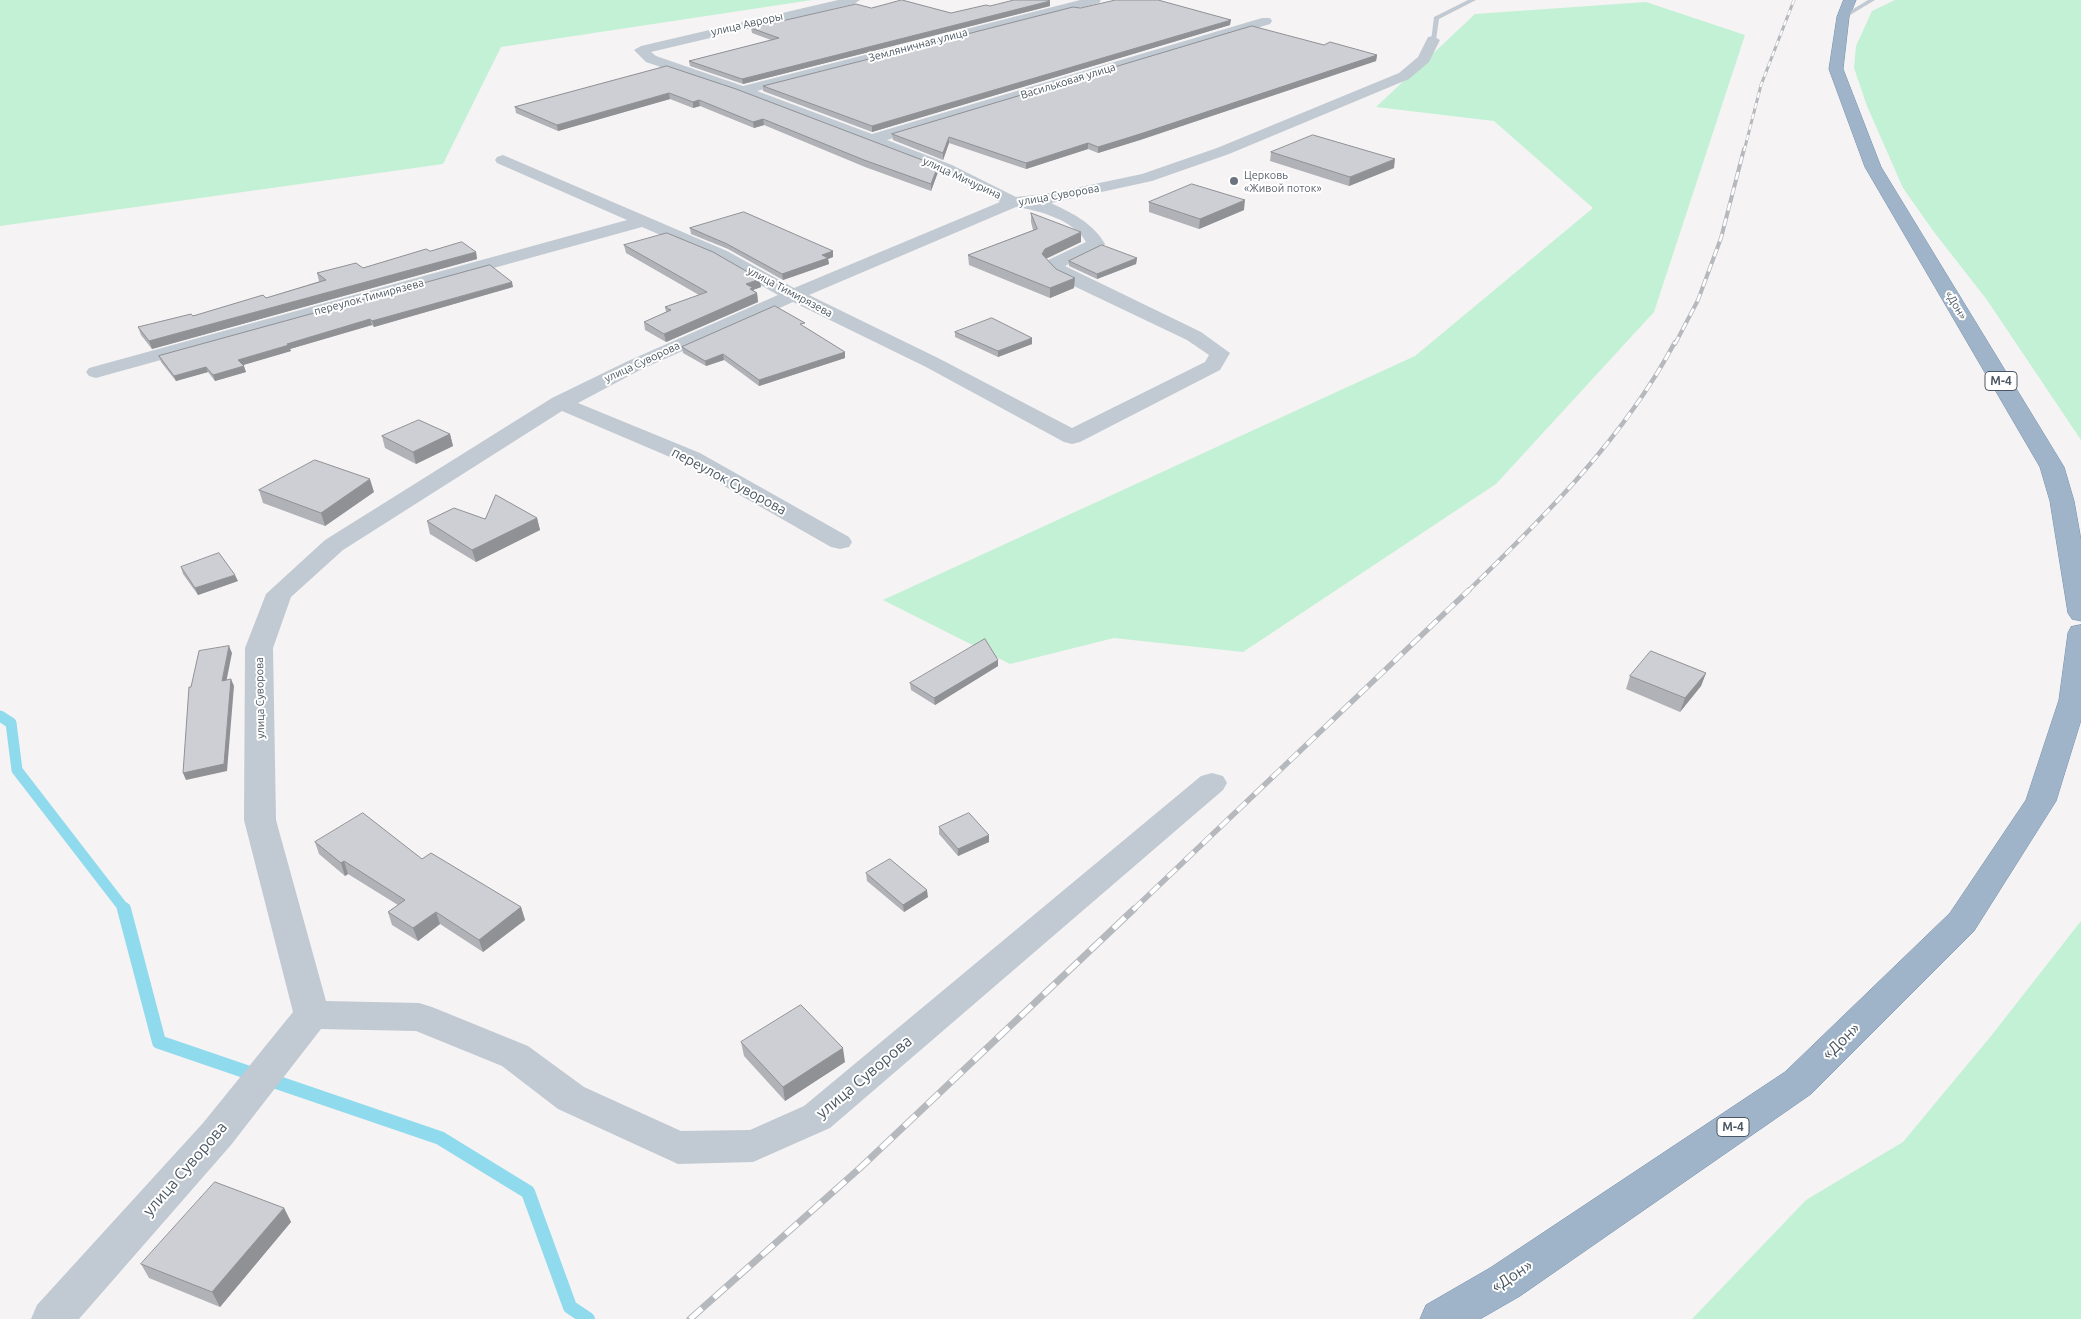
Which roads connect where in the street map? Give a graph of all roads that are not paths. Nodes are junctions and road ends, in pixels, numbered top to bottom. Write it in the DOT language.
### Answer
graph roads {
  1 [pos="854,0"];
  2 [pos="1095,0"];
  3 [pos="1474,0"];
  4 [pos="1850,0"];
  5 [pos="1872,0"];
  6 [pos="1843,18"];
  7 [pos="1266,21"];
  8 [pos="1433,40"];
  9 [pos="641,50"];
  10 [pos="742,90"];
  11 [pos="870,140"];
  12 [pos="503,160"];
  13 [pos="1014,202"];
  14 [pos="643,221"];
  15 [pos="794,295"];
  16 [pos="96,372"];
  17 [pos="560,403"];
  18 [pos="1072,437"];
  19 [pos="840,542"];
  20 [pos="2081,613"];
  21 [pos="2081,633"];
  22 [pos="1212,783"];
  23 [pos="312,1015"];
  24 [pos="52,1319"];
  25 [pos="1441,1319"];
  1 -- 9 [label="street, улица Авроры"];
  2 -- 10 [label="street, Земляничная улица"];
  3 -- 8 [label="lane"];
  4 -- 6 [label="highway, «Дон» / М-4"];
  5 -- 6 [label="lane"];
  6 -- 20 [label="highway, «Дон» / М-4"];
  7 -- 11 [label="street, Васильковая улица"];
  8 -- 13 [label="street, улица Суворова"];
  9 -- 10 [label="street, улица Мичурина"];
  10 -- 11 [label="street, улица Мичурина"];
  11 -- 13 [label="street, улица Мичурина"];
  12 -- 14 [label="street, улица Тимирязева"];
  13 -- 15 [label="street, улица Суворова"];
  13 -- 18 [label="street, улица Мичурина"];
  14 -- 15 [label="street, улица Тимирязева"];
  14 -- 16 [label="street, переулок Тимирязева"];
  15 -- 17 [label="street, улица Суворова"];
  15 -- 18 [label="street, улица Тимирязева"];
  17 -- 19 [label="street, переулок Суворова"];
  17 -- 23 [label="street, улица Суворова"];
  21 -- 25 [label="highway, «Дон» / М-4"];
  22 -- 23 [label="street, улица Суворова"];
  23 -- 24 [label="street, улица Суворова"];
}
